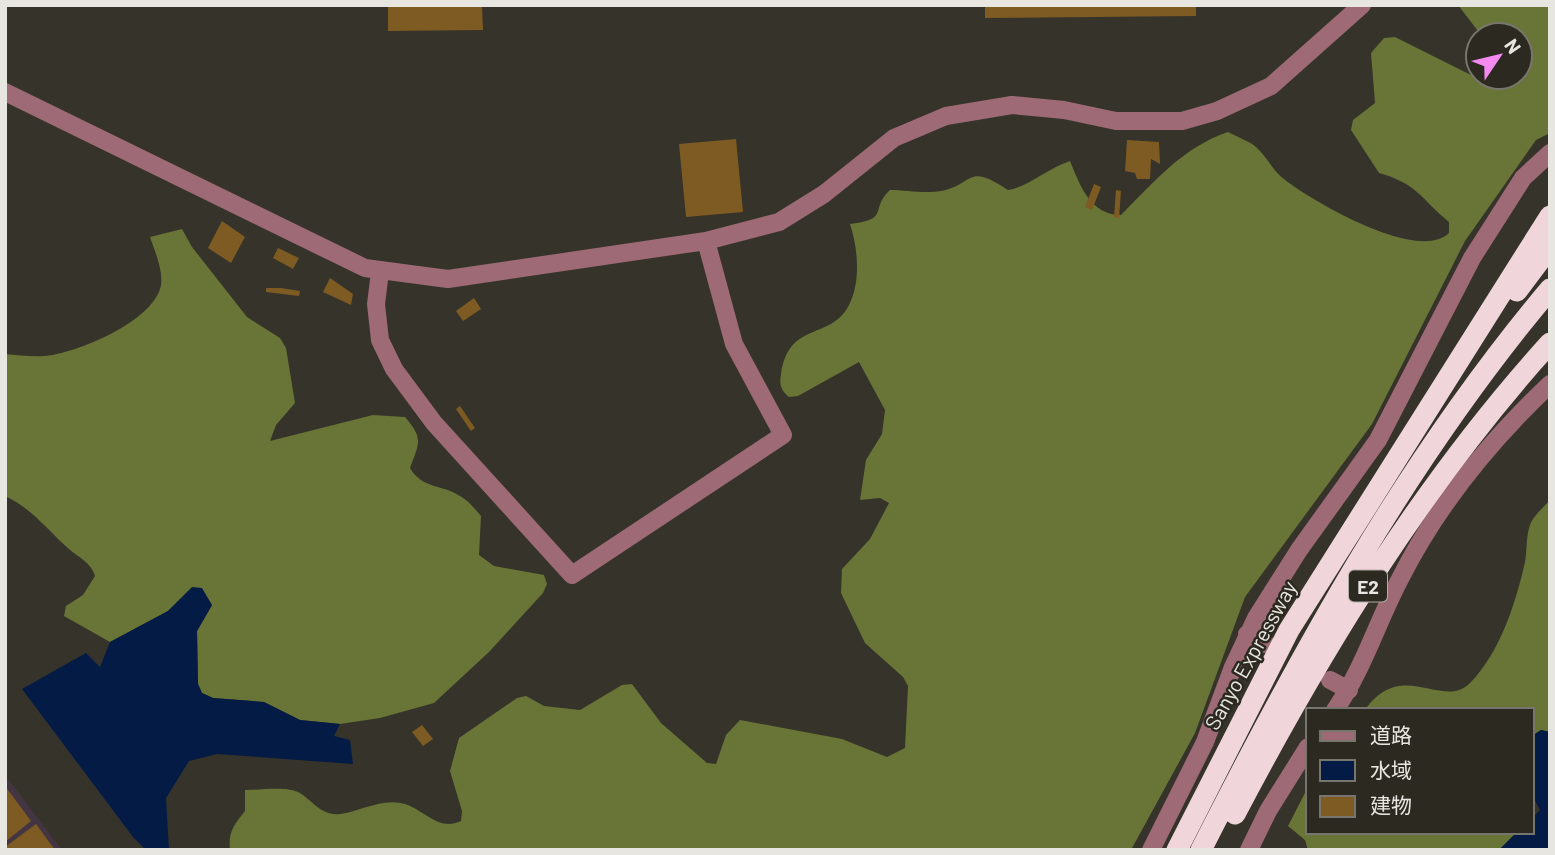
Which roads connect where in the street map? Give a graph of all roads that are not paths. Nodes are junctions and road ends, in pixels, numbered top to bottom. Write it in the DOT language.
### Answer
graph roads {
  1 [pos="1363,5"];
  2 [pos="5,92"];
  3 [pos="1547,165"];
  4 [pos="1550,216"];
  5 [pos="706,241"];
  6 [pos="1550,247"];
  7 [pos="380,272"];
  8 [pos="1550,289"];
  9 [pos="1550,343"];
  10 [pos="1550,384"];
  11 [pos="1376,489"];
  12 [pos="1247,634"];
  13 [pos="1266,644"];
  14 [pos="1330,680"];
  15 [pos="1349,690"];
  16 [pos="1336,708"];
  17 [pos="1306,750"];
  18 [pos="1151,850"];
  19 [pos="1177,850"];
  20 [pos="1200,850"];
  21 [pos="1216,850"];
  22 [pos="1249,850"];
  1 -- 5 [label="street"];
  2 -- 7 [label="street"];
  3 -- 12 [label="street"];
  4 -- 11 [label="highway"];
  5 -- 7 [label="street"];
  5 -- 7 [label="street"];
  6 -- 11 [label="highway"];
  8 -- 20 [label="highway"];
  9 -- 21 [label="highway, E2"];
  10 -- 15 [label="street"];
  11 -- 19 [label="highway, Sanyo Expressway / E2"];
  12 -- 13 [label="street"];
  12 -- 18 [label="street"];
  14 -- 15 [label="street"];
  15 -- 16 [label="street"];
  17 -- 22 [label="street"];
}
